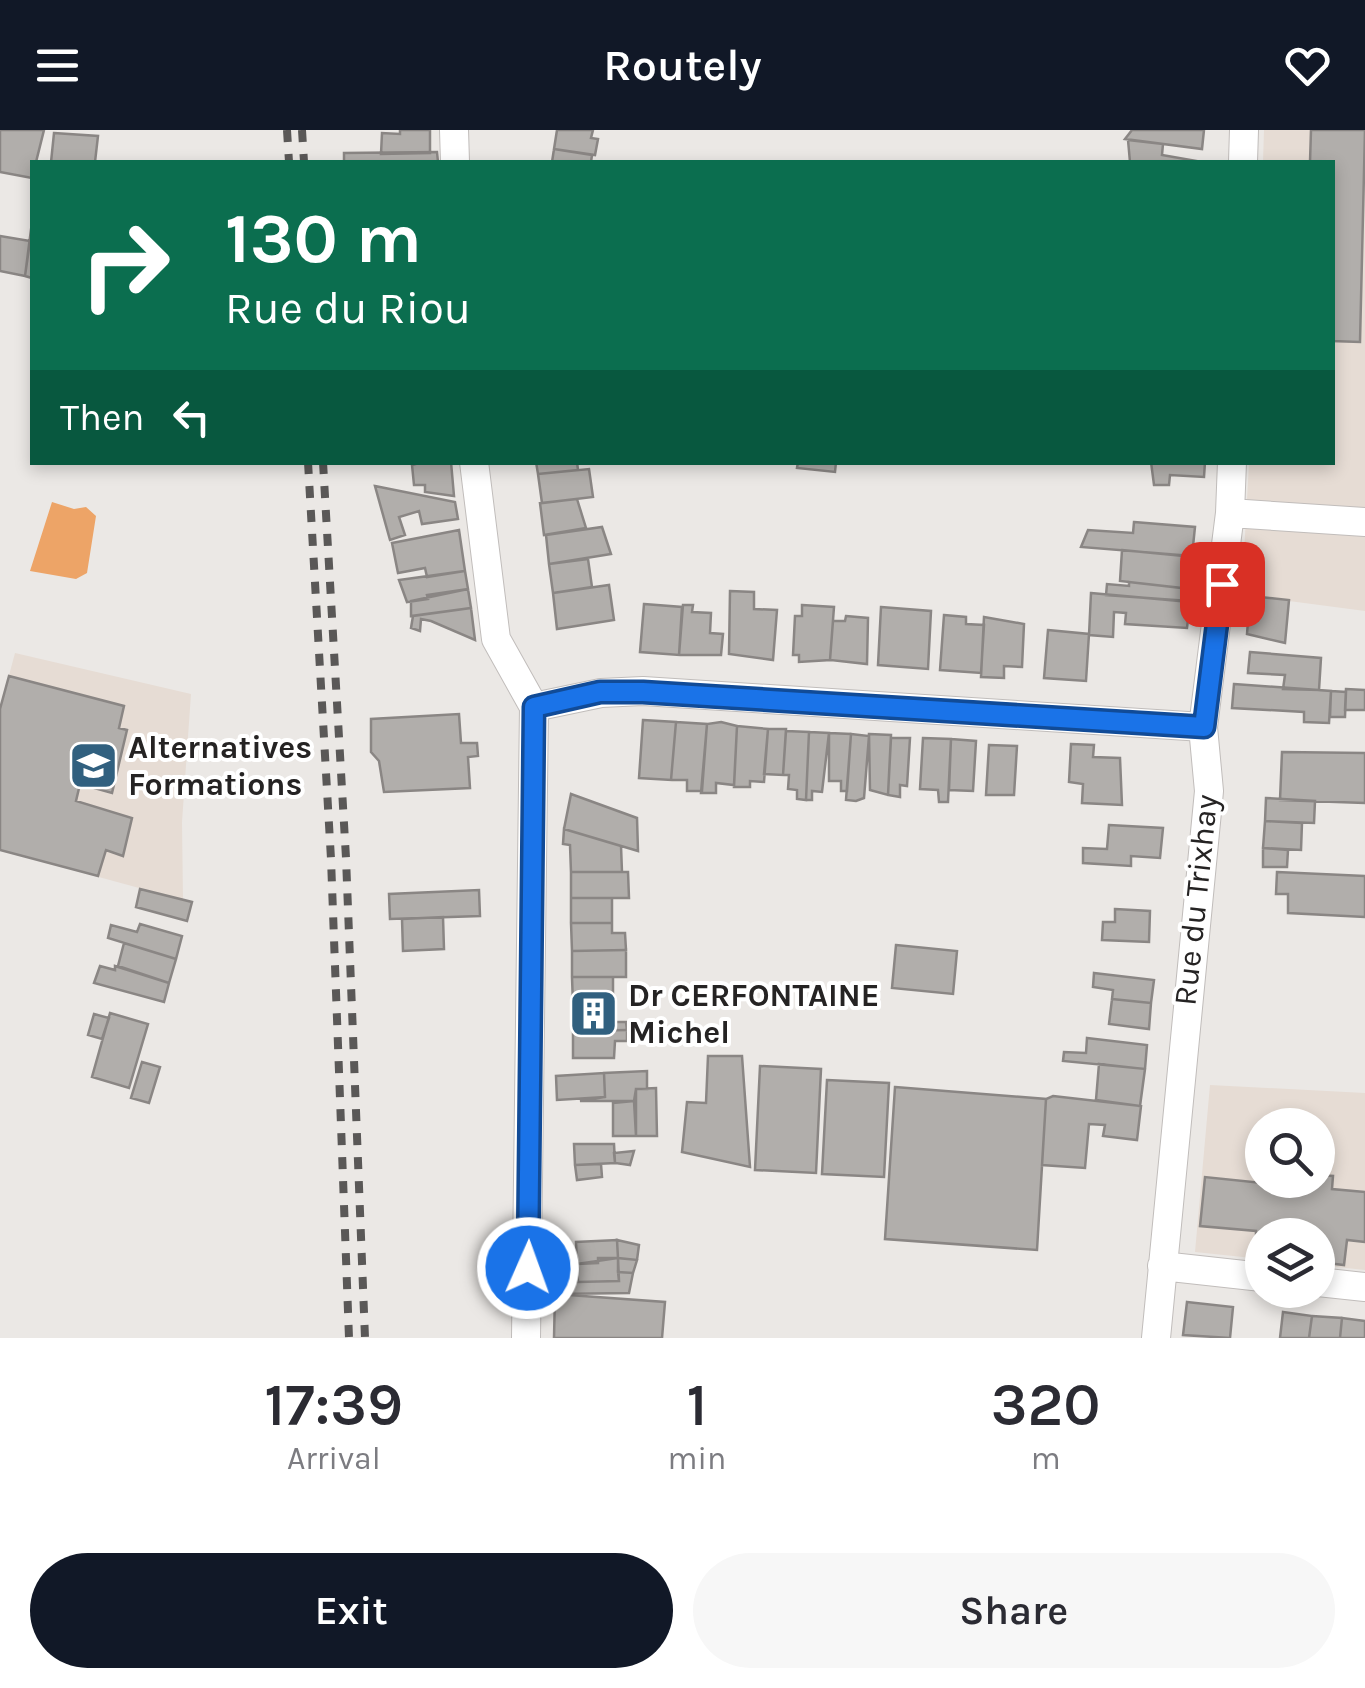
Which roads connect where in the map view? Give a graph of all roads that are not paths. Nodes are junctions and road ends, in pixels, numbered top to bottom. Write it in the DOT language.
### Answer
graph roads {
  1 [pos="454,130"];
  2 [pos="1244,130"];
  3 [pos="456,160"];
  4 [pos="1243,160"];
  5 [pos="474,465"];
  6 [pos="1232,465"];
  7 [pos="1230,513"];
  8 [pos="1365,522"];
  9 [pos="534,707"];
  10 [pos="1204,727"];
  11 [pos="1162,1266"];
  12 [pos="1245,1275"];
  13 [pos="1335,1284"];
  14 [pos="1365,1287"];
  15 [pos="526,1338"];
  16 [pos="1156,1338"];
  1 -- 3 [label="street"];
  2 -- 4 [label="street"];
  5 -- 9 [label="street"];
  6 -- 7 [label="street, Rue du Trixhay"];
  7 -- 8 [label="street"];
  7 -- 10 [label="street, Rue du Trixhay"];
  9 -- 10 [label="street"];
  9 -- 15 [label="street"];
  10 -- 11 [label="street, Rue du Trixhay"];
  11 -- 12 [label="street"];
  11 -- 16 [label="street, Rue du Trixhay"];
  13 -- 14 [label="street"];
}
